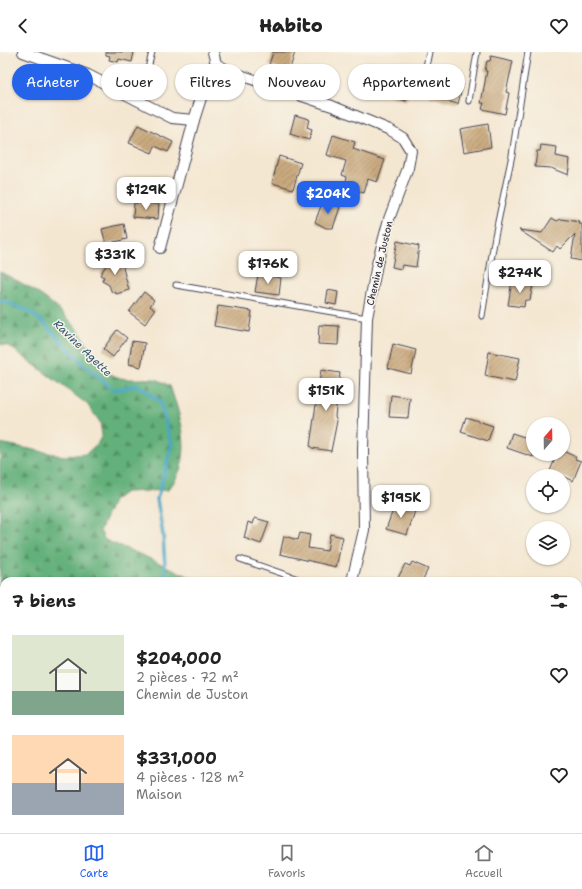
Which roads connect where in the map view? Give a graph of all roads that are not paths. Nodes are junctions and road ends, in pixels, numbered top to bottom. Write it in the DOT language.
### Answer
graph roads {
  1 [pos="23,52"];
  2 [pos="152,52"];
  3 [pos="213,52"];
  4 [pos="428,52"];
  5 [pos="477,52"];
  6 [pos="528,52"];
  7 [pos="216,64"];
  8 [pos="426,64"];
  9 [pos="245,77"];
  10 [pos="200,100"];
  11 [pos="469,101"];
  12 [pos="140,102"];
  13 [pos="194,120"];
  14 [pos="160,248"];
  15 [pos="176,285"];
  16 [pos="482,316"];
  17 [pos="367,318"];
  18 [pos="240,559"];
  19 [pos="292,577"];
  20 [pos="353,577"];
  1 -- 12 [label="street"];
  2 -- 12 [label="lane"];
  3 -- 7 [label="street"];
  4 -- 8 [label="lane"];
  5 -- 11 [label="lane"];
  6 -- 16 [label="lane"];
  9 -- 17 [label="street, Chemin de Juston"];
  10 -- 13 [label="street"];
  12 -- 13 [label="street"];
  13 -- 14 [label="street"];
  15 -- 17 [label="lane"];
  17 -- 20 [label="street, Chemin de Juston"];
  18 -- 19 [label="lane"];
}
